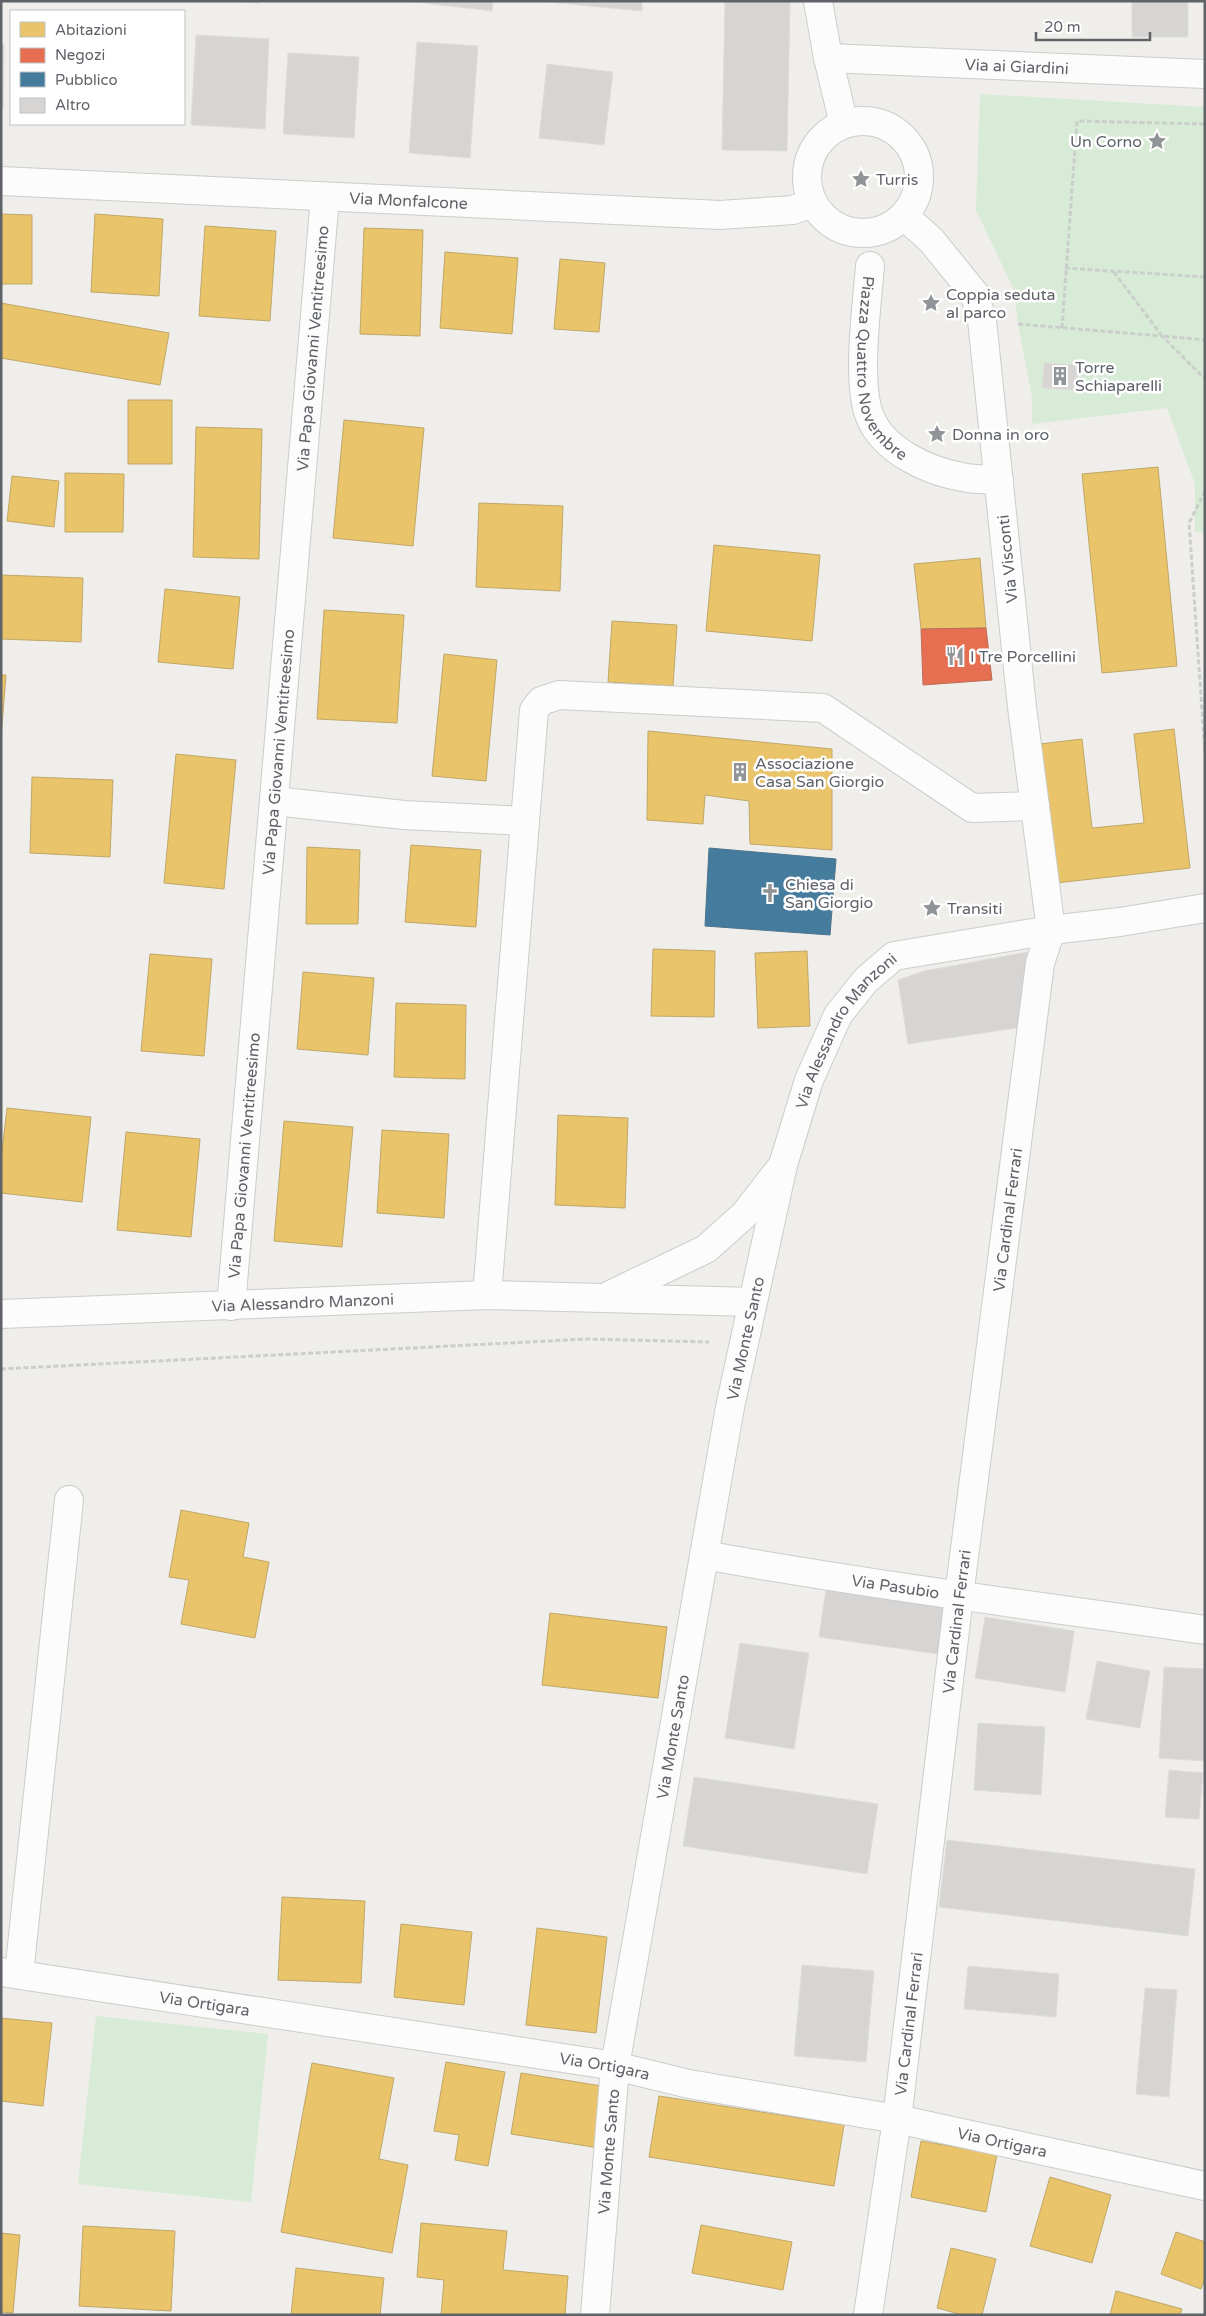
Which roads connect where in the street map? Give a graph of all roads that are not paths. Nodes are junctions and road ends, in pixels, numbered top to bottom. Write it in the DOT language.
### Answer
graph roads {
  1 [pos="818,1"];
  2 [pos="828,58"];
  3 [pos="1205,74"];
  4 [pos="844,124"];
  5 [pos="1,182"];
  6 [pos="325,197"];
  7 [pos="812,203"];
  8 [pos="904,216"];
  9 [pos="870,266"];
  10 [pos="999,480"];
  11 [pos="274,802"];
  12 [pos="1035,806"];
  13 [pos="524,821"];
  14 [pos="1205,908"];
  15 [pos="1051,930"];
  16 [pos="783,1165"];
  17 [pos="487,1295"];
  18 [pos="606,1297"];
  19 [pos="753,1302"];
  20 [pos="231,1306"];
  21 [pos="1,1314"];
  22 [pos="69,1500"];
  23 [pos="704,1555"];
  24 [pos="959,1596"];
  25 [pos="1205,1630"];
  26 [pos="10,1973"];
  27 [pos="615,2066"];
  28 [pos="896,2118"];
  29 [pos="1205,2186"];
  30 [pos="595,2315"];
  31 [pos="868,2315"];
  1 -- 2 [label="street"];
  2 -- 3 [label="street, Via ai Giardini"];
  2 -- 4 [label="street"];
  4 -- 7 [label="street"];
  4 -- 8 [label="street"];
  5 -- 6 [label="street, Via Monfalcone"];
  6 -- 7 [label="street, Via Monfalcone"];
  6 -- 11 [label="street, Via Papa Giovanni Ventitreesimo"];
  7 -- 8 [label="street"];
  8 -- 10 [label="street, Via Visconti"];
  9 -- 10 [label="street, Piazza Quattro Novembre"];
  10 -- 12 [label="street, Via Visconti"];
  11 -- 13 [label="street"];
  11 -- 20 [label="street, Via Papa Giovanni Ventitreesimo"];
  12 -- 13 [label="street"];
  12 -- 15 [label="street, Via Visconti"];
  13 -- 17 [label="street"];
  14 -- 15 [label="street, Via Alessandro Manzoni"];
  15 -- 16 [label="street, Via Alessandro Manzoni"];
  15 -- 24 [label="street, Via Cardinal Ferrari"];
  16 -- 18 [label="street, Via Alessandro Manzoni"];
  16 -- 19 [label="street, Via Monte Santo"];
  17 -- 18 [label="street, Via Alessandro Manzoni"];
  17 -- 20 [label="street, Via Alessandro Manzoni"];
  18 -- 19 [label="street, Via Alessandro Manzoni"];
  19 -- 23 [label="street, Via Monte Santo"];
  20 -- 21 [label="street, Via Alessandro Manzoni"];
  22 -- 26 [label="street"];
  23 -- 24 [label="street, Via Pasubio"];
  23 -- 27 [label="street, Via Monte Santo"];
  24 -- 25 [label="street, Via Pasubio"];
  24 -- 28 [label="street, Via Cardinal Ferrari"];
  26 -- 27 [label="street, Via Ortigara"];
  27 -- 28 [label="street, Via Ortigara"];
  27 -- 30 [label="street, Via Monte Santo"];
  28 -- 29 [label="street, Via Ortigara"];
  28 -- 31 [label="street, Via Cardinal Ferrari"];
}
